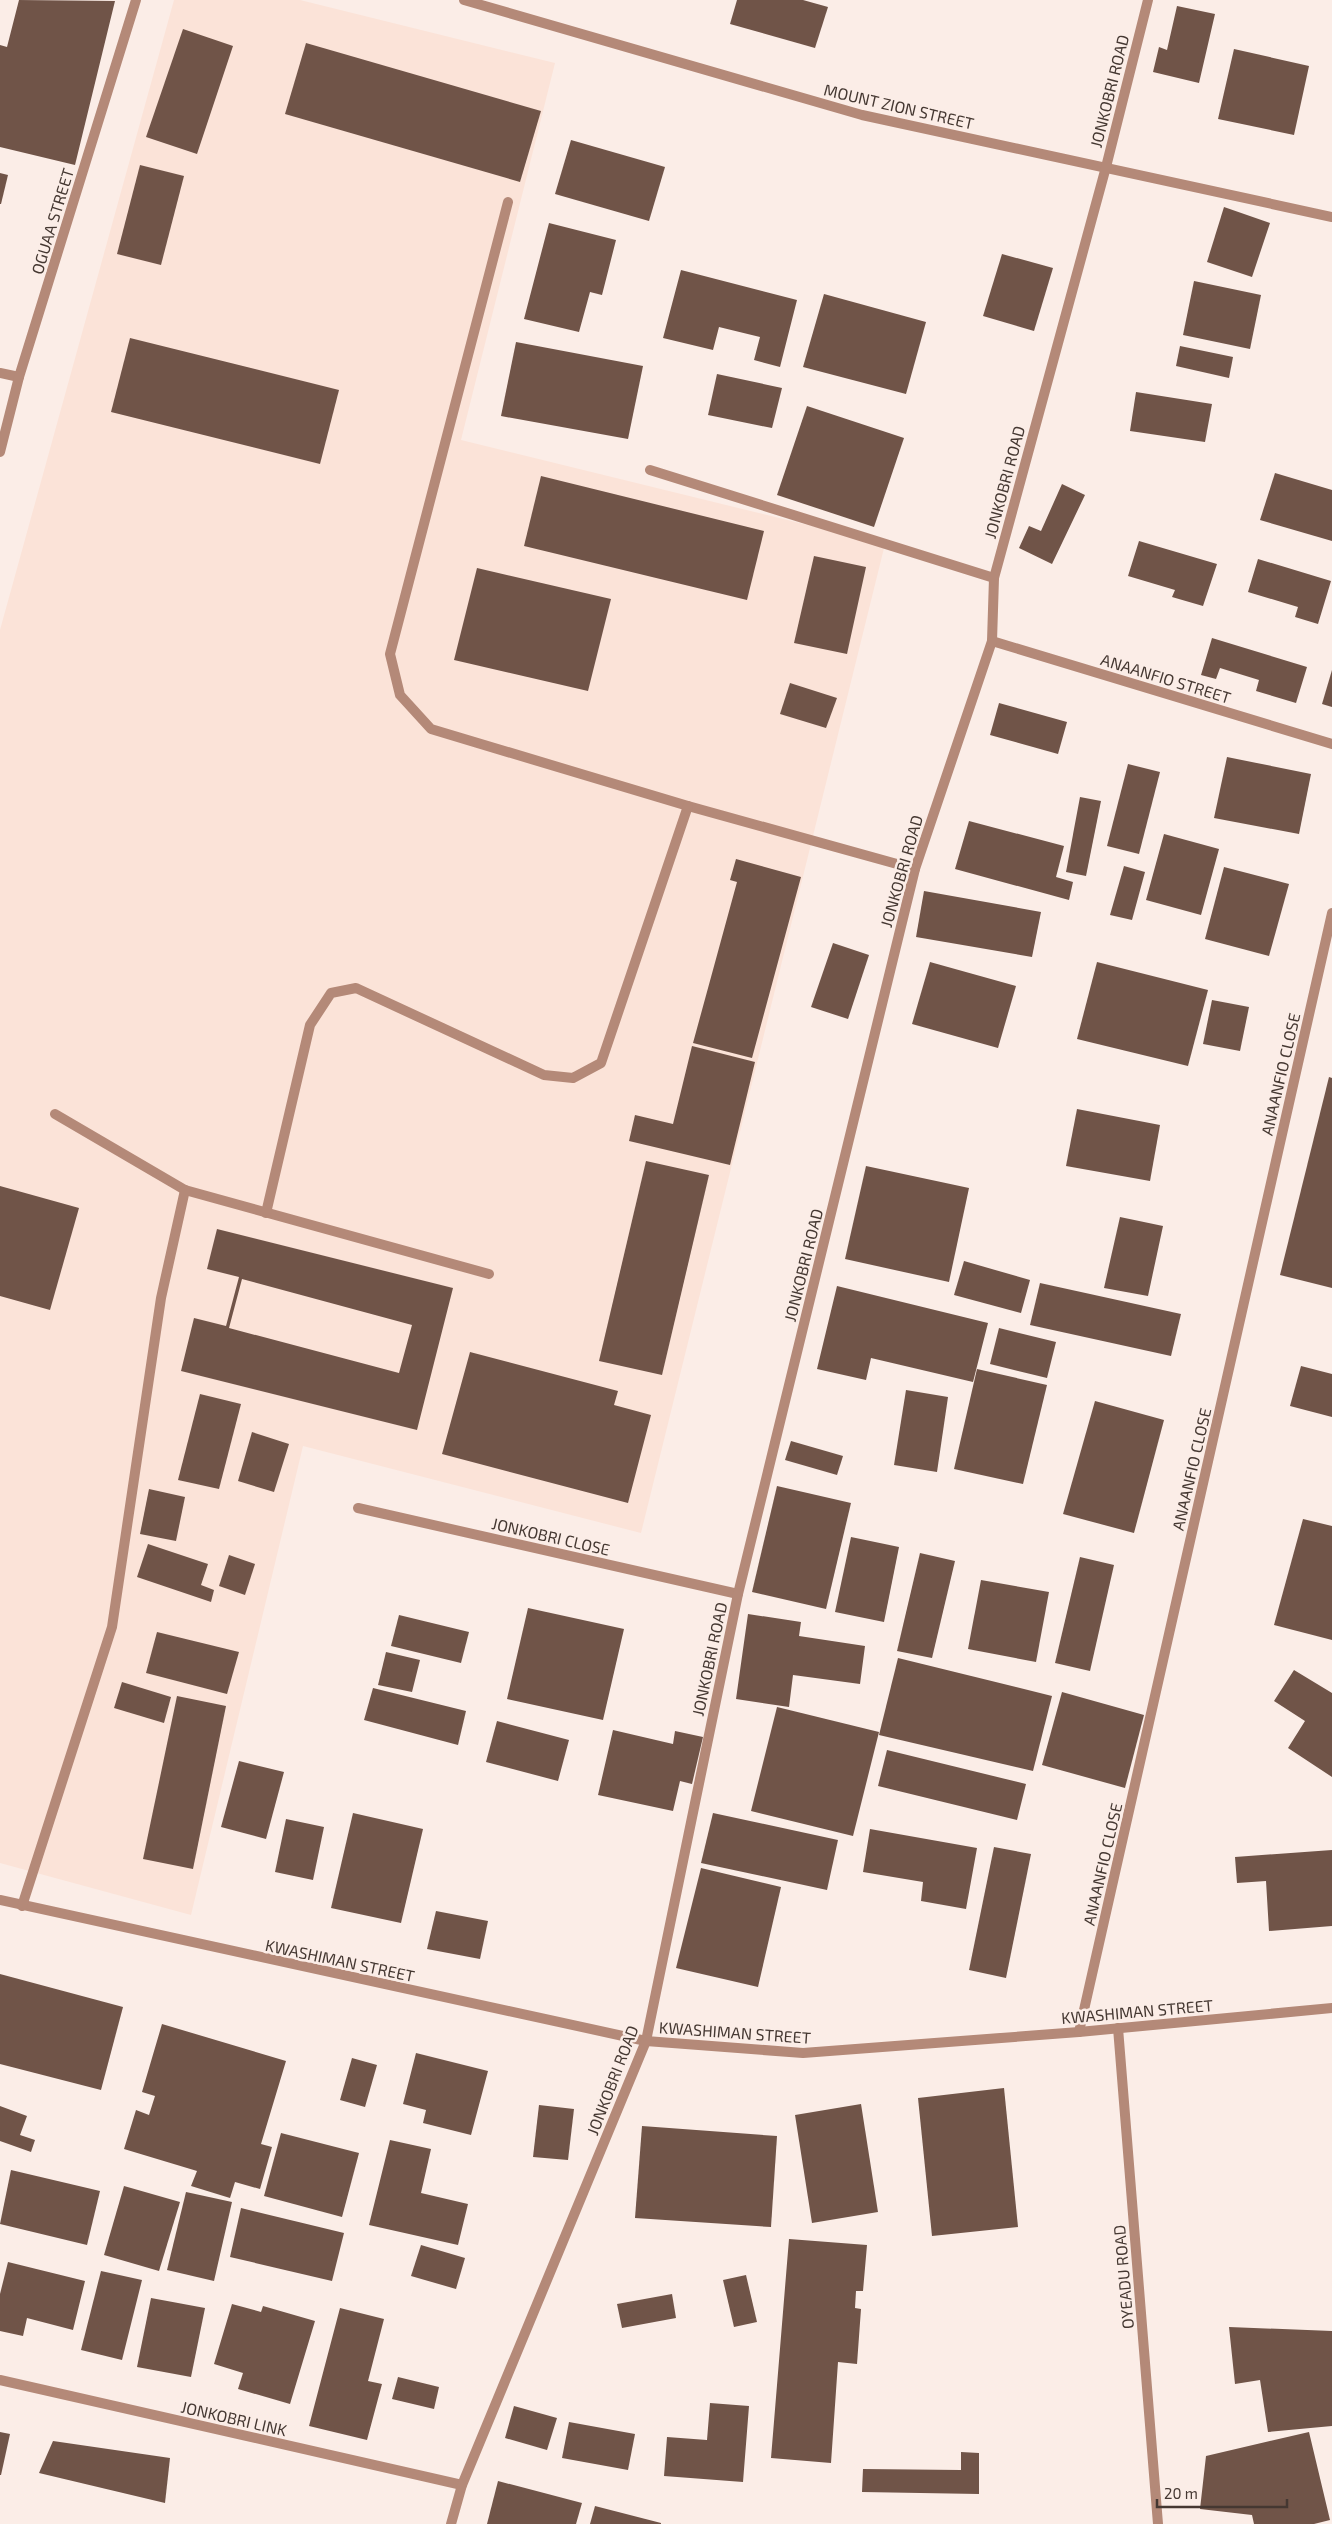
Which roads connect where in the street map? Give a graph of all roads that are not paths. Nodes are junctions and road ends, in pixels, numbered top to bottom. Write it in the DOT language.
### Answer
graph roads {
  1 [pos="136,0"];
  2 [pos="464,0"];
  3 [pos="1148,0"];
  4 [pos="1106,167"];
  5 [pos="508,202"];
  6 [pos="1332,217"];
  7 [pos="0,373"];
  8 [pos="19,377"];
  9 [pos="0,452"];
  10 [pos="650,470"];
  11 [pos="994,578"];
  12 [pos="992,641"];
  13 [pos="1332,744"];
  14 [pos="688,806"];
  15 [pos="915,869"];
  16 [pos="1332,913"];
  17 [pos="55,1114"];
  18 [pos="185,1190"];
  19 [pos="266,1213"];
  20 [pos="489,1274"];
  21 [pos="358,1508"];
  22 [pos="738,1594"];
  23 [pos="0,1900"];
  24 [pos="22,1906"];
  25 [pos="1332,2008"];
  26 [pos="1118,2028"];
  27 [pos="1079,2032"];
  28 [pos="646,2041"];
  29 [pos="0,2380"];
  30 [pos="462,2485"];
  31 [pos="451,2524"];
  32 [pos="1158,2524"];
  1 -- 8 [label="street, OGUAA STREET"];
  2 -- 4 [label="street, MOUNT ZION STREET"];
  3 -- 4 [label="street, JONKOBRI ROAD"];
  4 -- 6 [label="street, MOUNT ZION STREET"];
  4 -- 11 [label="street, JONKOBRI ROAD"];
  5 -- 14 [label="street"];
  7 -- 8 [label="street"];
  8 -- 9 [label="street, OGUAA STREET"];
  10 -- 11 [label="street"];
  11 -- 12 [label="street, JONKOBRI ROAD"];
  12 -- 13 [label="street, ANAANFIO STREET"];
  12 -- 15 [label="street, JONKOBRI ROAD"];
  14 -- 15 [label="street"];
  14 -- 19 [label="street"];
  15 -- 22 [label="street, JONKOBRI ROAD"];
  16 -- 27 [label="street, ANAANFIO CLOSE"];
  17 -- 18 [label="street"];
  18 -- 19 [label="street"];
  18 -- 24 [label="street"];
  19 -- 20 [label="street"];
  21 -- 22 [label="street, JONKOBRI CLOSE"];
  22 -- 28 [label="street, JONKOBRI ROAD"];
  23 -- 24 [label="street, KWASHIMAN STREET"];
  24 -- 28 [label="street, KWASHIMAN STREET"];
  25 -- 26 [label="street, KWASHIMAN STREET"];
  26 -- 27 [label="street, KWASHIMAN STREET"];
  26 -- 32 [label="street, OYEADU ROAD"];
  27 -- 28 [label="street, KWASHIMAN STREET"];
  28 -- 30 [label="street, JONKOBRI ROAD"];
  29 -- 30 [label="street, JONKOBRI LINK"];
  30 -- 31 [label="street, JONKOBRI ROAD"];
}
